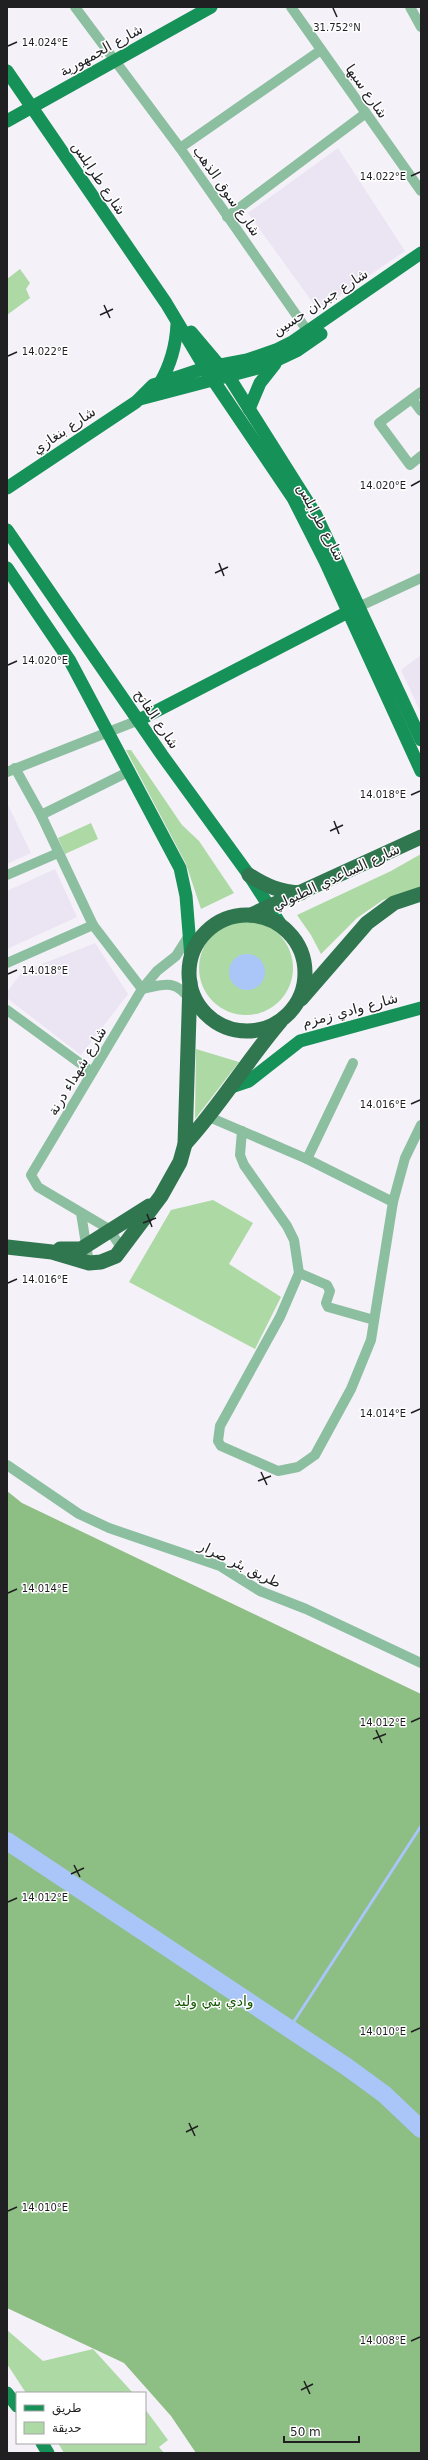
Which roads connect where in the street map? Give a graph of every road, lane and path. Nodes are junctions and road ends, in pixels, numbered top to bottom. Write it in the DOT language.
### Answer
graph roads {
  1 [pos="75,7"];
  2 [pos="211,7"];
  3 [pos="291,7"];
  4 [pos="410,7"];
  5 [pos="421,27"];
  6 [pos="321,50"];
  7 [pos="116,61"];
  8 [pos="7,71"];
  9 [pos="32,108"];
  10 [pos="366,114"];
  11 [pos="7,121"];
  12 [pos="180,148"];
  13 [pos="417,177"];
  14 [pos="421,191"];
  15 [pos="227,217"];
  16 [pos="421,253"];
  17 [pos="166,303"];
  18 [pos="178,324"];
  19 [pos="311,336"];
  20 [pos="200,343"];
  21 [pos="239,361"];
  22 [pos="277,362"];
  23 [pos="219,365"];
  24 [pos="205,368"];
  25 [pos="229,377"];
  26 [pos="214,381"];
  27 [pos="160,382"];
  28 [pos="194,386"];
  29 [pos="421,392"];
  30 [pos="226,398"];
  31 [pos="140,399"];
  32 [pos="412,399"];
  33 [pos="249,409"];
  34 [pos="421,411"];
  35 [pos="421,456"];
  36 [pos="7,488"];
  37 [pos="7,530"];
  38 [pos="7,568"];
  39 [pos="421,578"];
  40 [pos="354,609"];
  41 [pos="76,628"];
  42 [pos="56,639"];
  43 [pos="139,720"];
  44 [pos="107,731"];
  45 [pos="421,740"];
  46 [pos="11,770"];
  47 [pos="421,770"];
  48 [pos="130,771"];
  49 [pos="41,815"];
  50 [pos="421,837"];
  51 [pos="58,853"];
  52 [pos="7,875"];
  53 [pos="249,875"];
  54 [pos="301,893"];
  55 [pos="421,894"];
  56 [pos="271,907"];
  57 [pos="250,915"];
  58 [pos="93,925"];
  59 [pos="281,925"];
  60 [pos="190,934"];
  61 [pos="191,958"];
  62 [pos="7,962"];
  63 [pos="190,982"];
  64 [pos="142,989"];
  65 [pos="191,1001"];
  66 [pos="297,1002"];
  67 [pos="421,1008"];
  68 [pos="7,1010"];
  69 [pos="284,1018"];
  70 [pos="353,1063"];
  71 [pos="92,1072"];
  72 [pos="231,1087"];
  73 [pos="209,1118"];
  74 [pos="421,1125"];
  75 [pos="242,1131"];
  76 [pos="184,1144"];
  77 [pos="307,1160"];
  78 [pos="161,1196"];
  79 [pos="393,1202"];
  80 [pos="81,1213"];
  81 [pos="109,1229"];
  82 [pos="87,1245"];
  83 [pos="7,1247"];
  84 [pos="122,1249"];
  85 [pos="52,1252"];
  86 [pos="89,1263"];
  87 [pos="299,1273"];
  88 [pos="374,1320"];
  89 [pos="7,1465"];
  90 [pos="421,1662"];
  91 [pos="7,2393"];
  92 [pos="16,2405"];
  93 [pos="43,2444"];
  94 [pos="48,2453"];
  1 -- 7 [label="street, شارع سوق الذهب"];
  2 -- 7 [label="main road, شارع الجمهورية"];
  3 -- 6 [label="street, شارع سبها"];
  4 -- 5 [label="street"];
  6 -- 10 [label="street, شارع سبها"];
  6 -- 12 [label="street"];
  7 -- 9 [label="main road, شارع الجمهورية"];
  7 -- 12 [label="street, شارع سوق الذهب"];
  8 -- 9 [label="main road, شارع طرابلس"];
  9 -- 11 [label="main road, شارع الجمهورية"];
  9 -- 17 [label="main road, شارع طرابلس"];
  10 -- 13 [label="street, شارع سبها"];
  10 -- 15 [label="street"];
  12 -- 15 [label="street, شارع سوق الذهب"];
  13 -- 14 [label="street, شارع سبها"];
  15 -- 19 [label="street, شارع سوق الذهب"];
  16 -- 19 [label="main road, شارع جبران حسين"];
  17 -- 18 [label="main road, شارع طرابلس"];
  17 -- 20 [label="main road, شارع طرابلس"];
  18 -- 24 [label="main road, شارع طرابلس"];
  18 -- 27 [label="main road"];
  19 -- 21 [label="main road, شارع جبران حسين"];
  19 -- 22 [label="main road"];
  20 -- 21 [label="main road"];
  20 -- 23 [label="main road, شارع طرابلس"];
  21 -- 23 [label="main road, شارع جبران حسين"];
  22 -- 25 [label="main road"];
  22 -- 33 [label="main road"];
  23 -- 24 [label="main road, شارع جبران حسين"];
  23 -- 25 [label="main road, شارع طرابلس"];
  24 -- 26 [label="main road, شارع طرابلس"];
  24 -- 27 [label="main road, شارع جبران حسين"];
  25 -- 26 [label="main road"];
  25 -- 33 [label="main road, شارع طرابلس"];
  26 -- 28 [label="main road"];
  26 -- 30 [label="main road, شارع طرابلس"];
  27 -- 31 [label="main road"];
  28 -- 30 [label="main road"];
  28 -- 31 [label="main road"];
  29 -- 32 [label="street"];
  30 -- 40 [label="main road, شارع طرابلس"];
  31 -- 36 [label="main road, شارع بنغازي"];
  32 -- 34 [label="street"];
  32 -- 35 [label="street"];
  33 -- 40 [label="main road, شارع طرابلس"];
  37 -- 41 [label="main road, شارع الفاتح"];
  38 -- 42 [label="main road"];
  39 -- 40 [label="street"];
  40 -- 43 [label="main road"];
  40 -- 45 [label="main road, شارع طرابلس"];
  40 -- 47 [label="main road, شارع طرابلس"];
  41 -- 42 [label="main road"];
  41 -- 43 [label="main road, شارع الفاتح"];
  42 -- 44 [label="main road"];
  43 -- 44 [label="street"];
  43 -- 53 [label="main road, شارع الفاتح"];
  44 -- 46 [label="street"];
  44 -- 48 [label="main road"];
  46 -- 49 [label="street"];
  48 -- 49 [label="street"];
  48 -- 60 [label="main road"];
  49 -- 51 [label="street"];
  50 -- 54 [label="highway, شارع الساعدي الطبولي"];
  51 -- 52 [label="street"];
  51 -- 58 [label="street"];
  53 -- 54 [label="highway"];
  53 -- 56 [label="main road, شارع الفاتح"];
  54 -- 56 [label="highway, شارع الساعدي الطبولي"];
  55 -- 66 [label="highway"];
  56 -- 57 [label="highway, شارع الساعدي الطبولي"];
  56 -- 59 [label="main road, شارع الفاتح"];
  57 -- 59 [label="highway"];
  57 -- 61 [label="highway"];
  58 -- 62 [label="street"];
  58 -- 64 [label="street"];
  59 -- 66 [label="highway"];
  60 -- 61 [label="main road"];
  60 -- 64 [label="street, شارع شهداء درنة"];
  61 -- 63 [label="highway"];
  63 -- 65 [label="highway"];
  63 -- 69 [label="highway"];
  64 -- 65 [label="street"];
  64 -- 71 [label="street, شارع شهداء درنة"];
  65 -- 76 [label="highway"];
  66 -- 69 [label="highway"];
  67 -- 72 [label="main road, شارع وادي زمزم"];
  68 -- 71 [label="street"];
  69 -- 72 [label="highway"];
  70 -- 77 [label="street"];
  71 -- 80 [label="street, شارع شهداء درنة"];
  72 -- 73 [label="highway"];
  73 -- 75 [label="street"];
  73 -- 76 [label="highway"];
  74 -- 79 [label="street"];
  75 -- 77 [label="street"];
  75 -- 87 [label="street"];
  76 -- 78 [label="highway"];
  77 -- 79 [label="street"];
  78 -- 81 [label="highway"];
  78 -- 84 [label="highway"];
  79 -- 88 [label="street"];
  80 -- 81 [label="street"];
  80 -- 82 [label="street"];
  81 -- 82 [label="highway"];
  81 -- 84 [label="street"];
  82 -- 85 [label="highway"];
  82 -- 86 [label="street"];
  83 -- 85 [label="highway"];
  84 -- 86 [label="highway"];
  85 -- 86 [label="highway"];
  87 -- 88 [label="street"];
  87 -- 88 [label="street"];
  89 -- 90 [label="street, طريق بئر صرار"];
  91 -- 92 [label="main road"];
  93 -- 94 [label="main road"];
}
